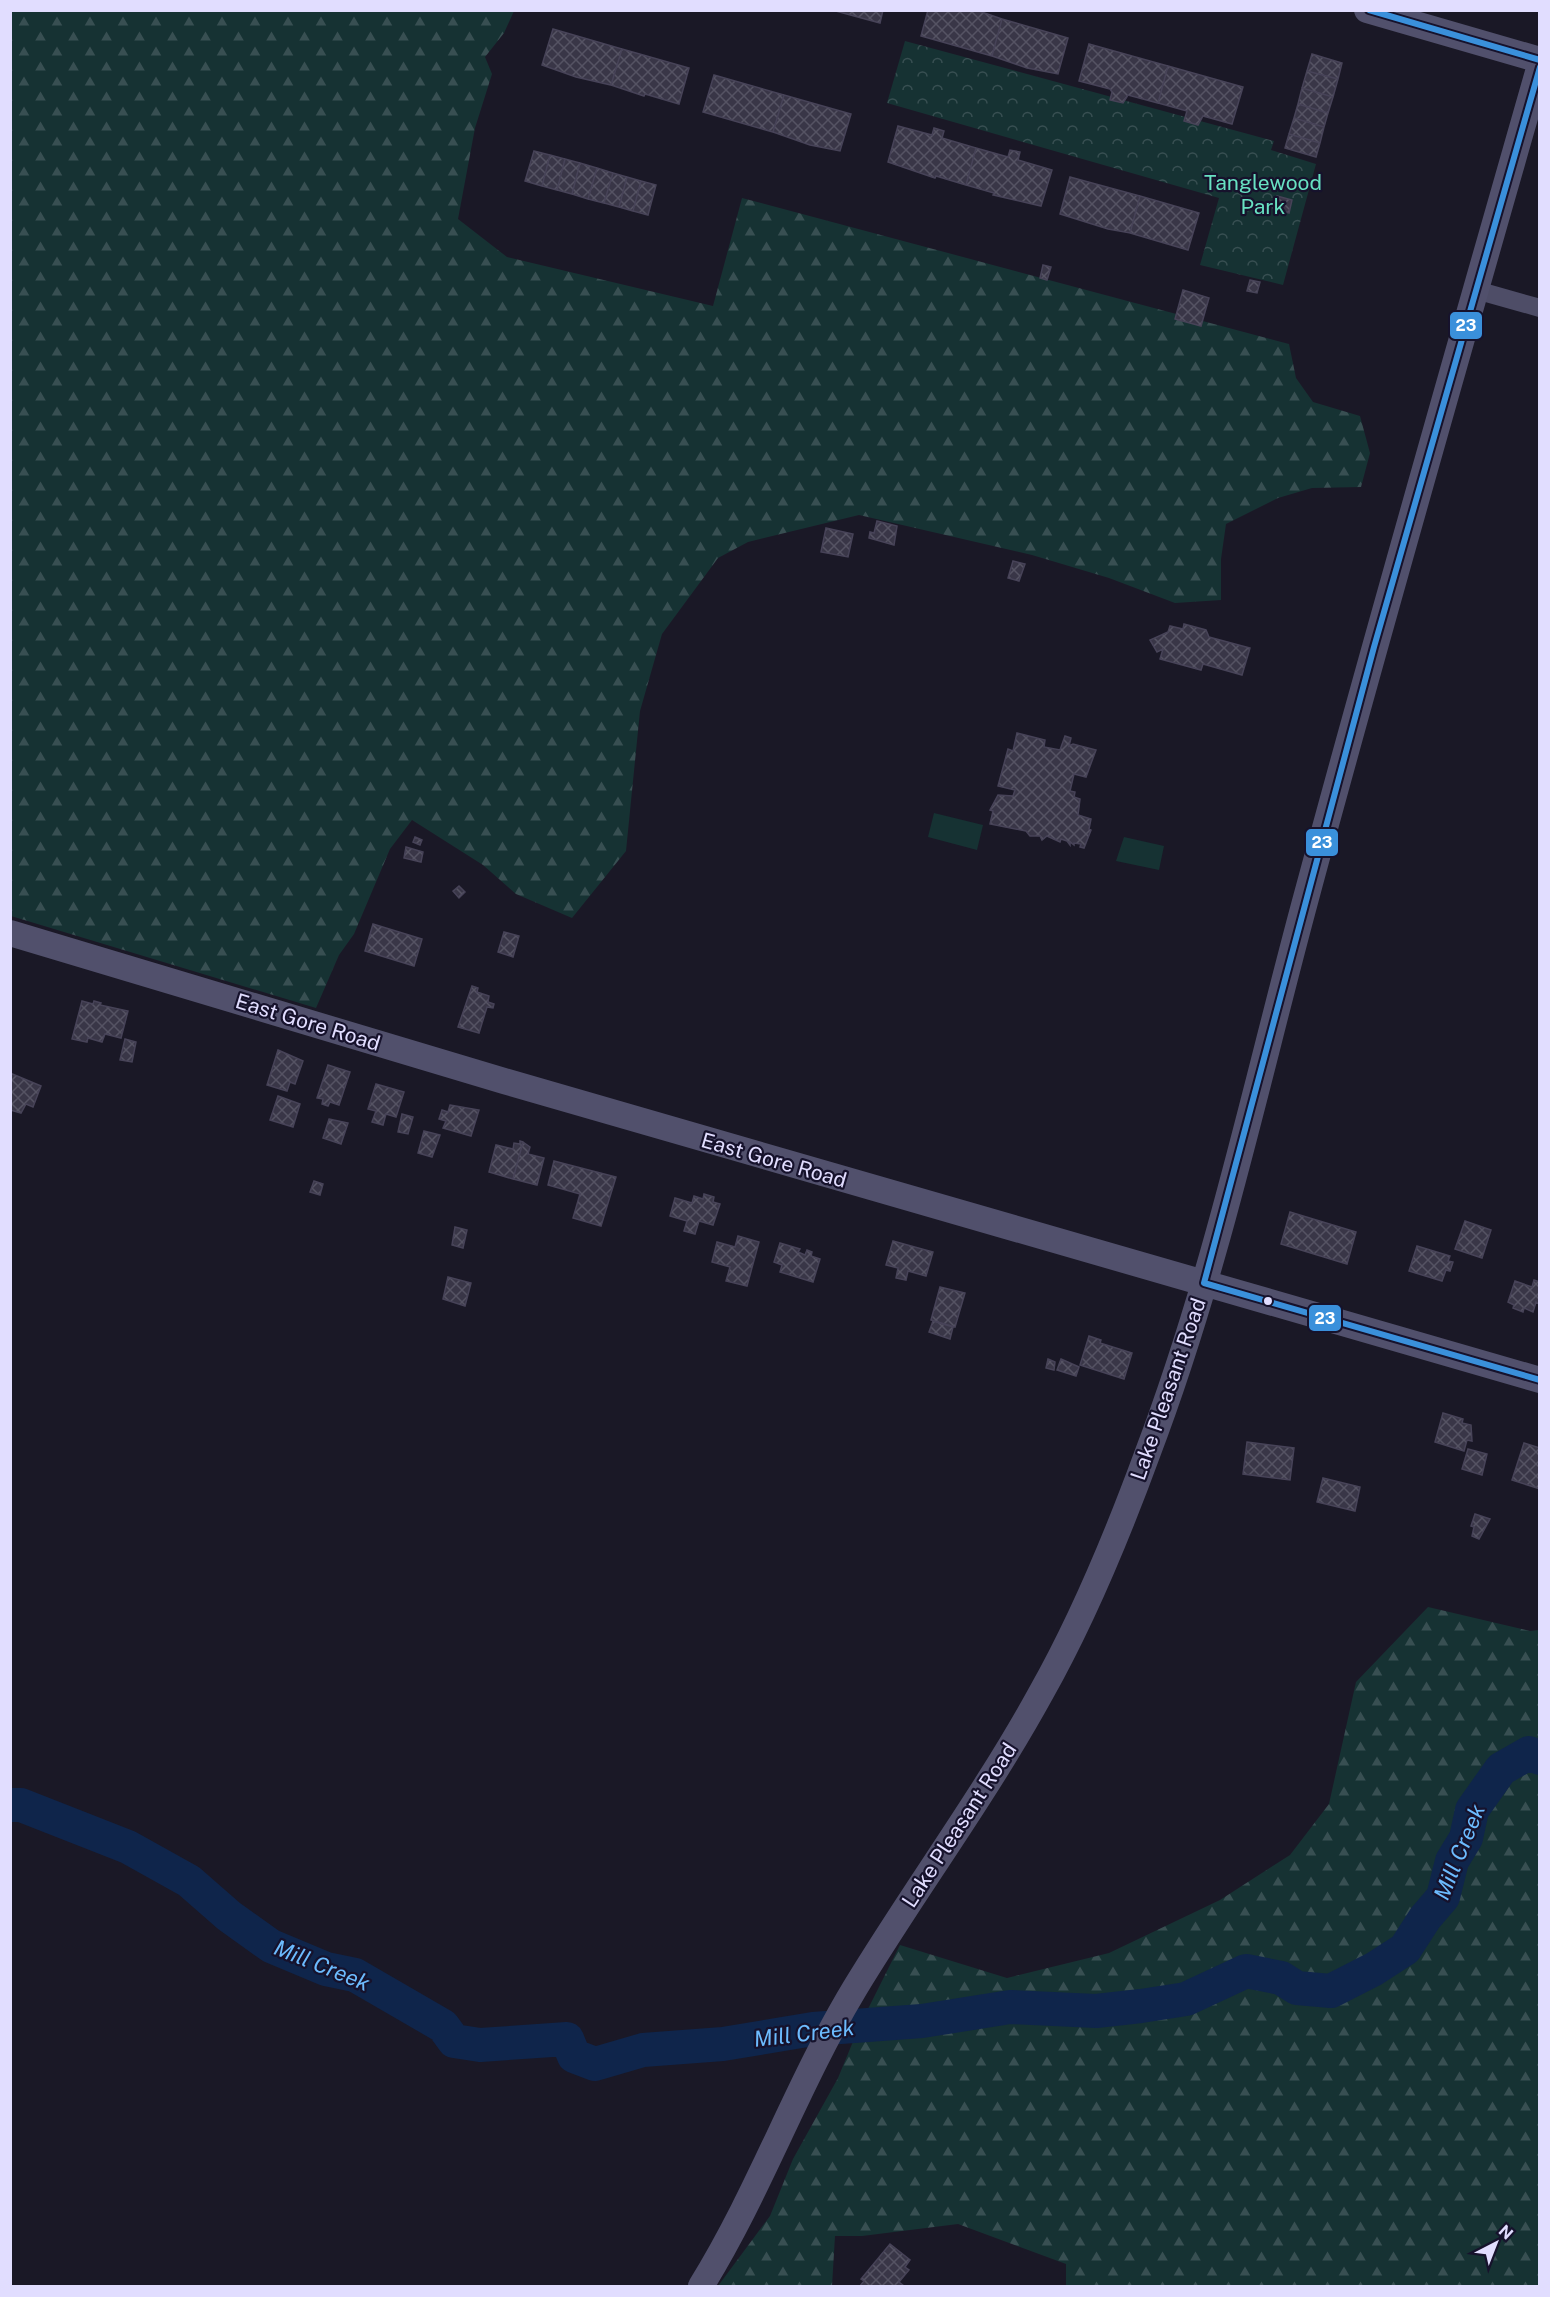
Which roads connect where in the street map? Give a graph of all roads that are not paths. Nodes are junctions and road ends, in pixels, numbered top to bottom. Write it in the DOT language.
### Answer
graph roads {
  1 [pos="1367,10"];
  2 [pos="1539,60"];
  3 [pos="1539,65"];
  4 [pos="1476,290"];
  5 [pos="1539,308"];
  6 [pos="10,933"];
  7 [pos="1204,1283"];
  8 [pos="1539,1380"];
  9 [pos="700,2286"];
  1 -- 2 [label="street"];
  3 -- 4 [label="street, Lake Pleasant Road"];
  4 -- 5 [label="street"];
  4 -- 7 [label="street, Lake Pleasant Road"];
  6 -- 7 [label="street, East Gore Road"];
  7 -- 8 [label="street, East Gore Road"];
  7 -- 9 [label="street, Lake Pleasant Road"];
}
